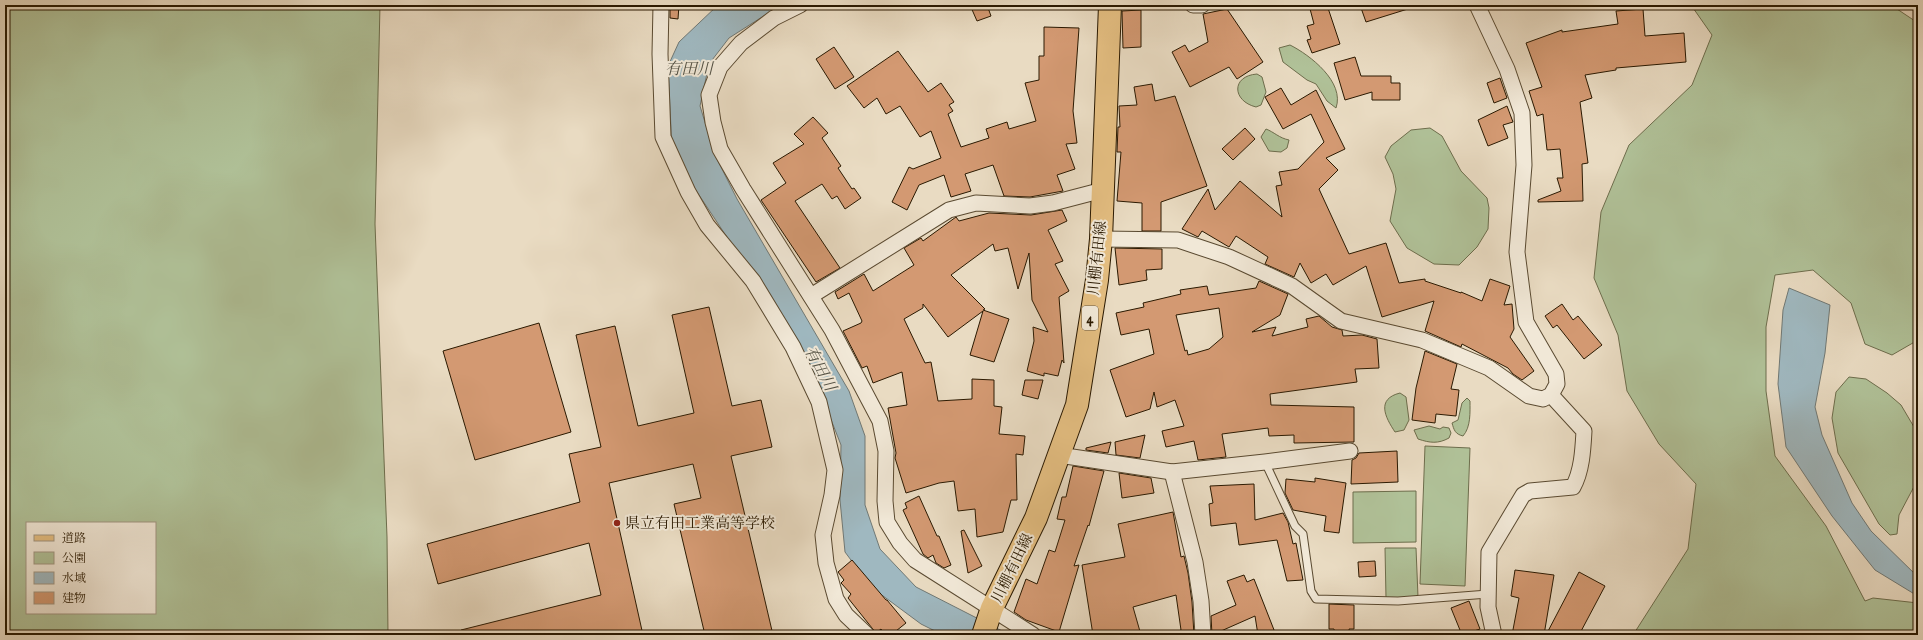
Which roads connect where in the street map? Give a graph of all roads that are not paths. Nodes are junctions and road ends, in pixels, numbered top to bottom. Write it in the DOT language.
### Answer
graph roads {
  1 [pos="661,5"];
  2 [pos="800,5"];
  3 [pos="1110,5"];
  4 [pos="1193,5"];
  5 [pos="1202,5"];
  6 [pos="1477,5"];
  7 [pos="1103,190"];
  8 [pos="1101,239"];
  9 [pos="811,296"];
  10 [pos="1551,395"];
  11 [pos="1350,451"];
  12 [pos="1058,455"];
  13 [pos="1265,462"];
  14 [pos="1172,472"];
  15 [pos="1488,594"];
  16 [pos="991,611"];
  17 [pos="867,635"];
  18 [pos="983,635"];
  19 [pos="1032,635"];
  20 [pos="1203,635"];
  21 [pos="1494,635"];
  1 -- 17 [label="street"];
  2 -- 9 [label="street"];
  3 -- 7 [label="main road, 川棚有田線 / 4"];
  4 -- 5 [label="street"];
  6 -- 10 [label="street"];
  7 -- 8 [label="main road, 川棚有田線 / 4"];
  7 -- 9 [label="street"];
  8 -- 10 [label="street"];
  8 -- 12 [label="main road, 川棚有田線 / 4"];
  9 -- 16 [label="street"];
  10 -- 15 [label="street"];
  11 -- 13 [label="street"];
  12 -- 14 [label="street"];
  12 -- 16 [label="main road, 川棚有田線 / 4"];
  13 -- 14 [label="street"];
  13 -- 15 [label="lane"];
  14 -- 20 [label="street"];
  15 -- 21 [label="street"];
  16 -- 18 [label="main road, 川棚有田線 / 4"];
  16 -- 19 [label="street"];
}
